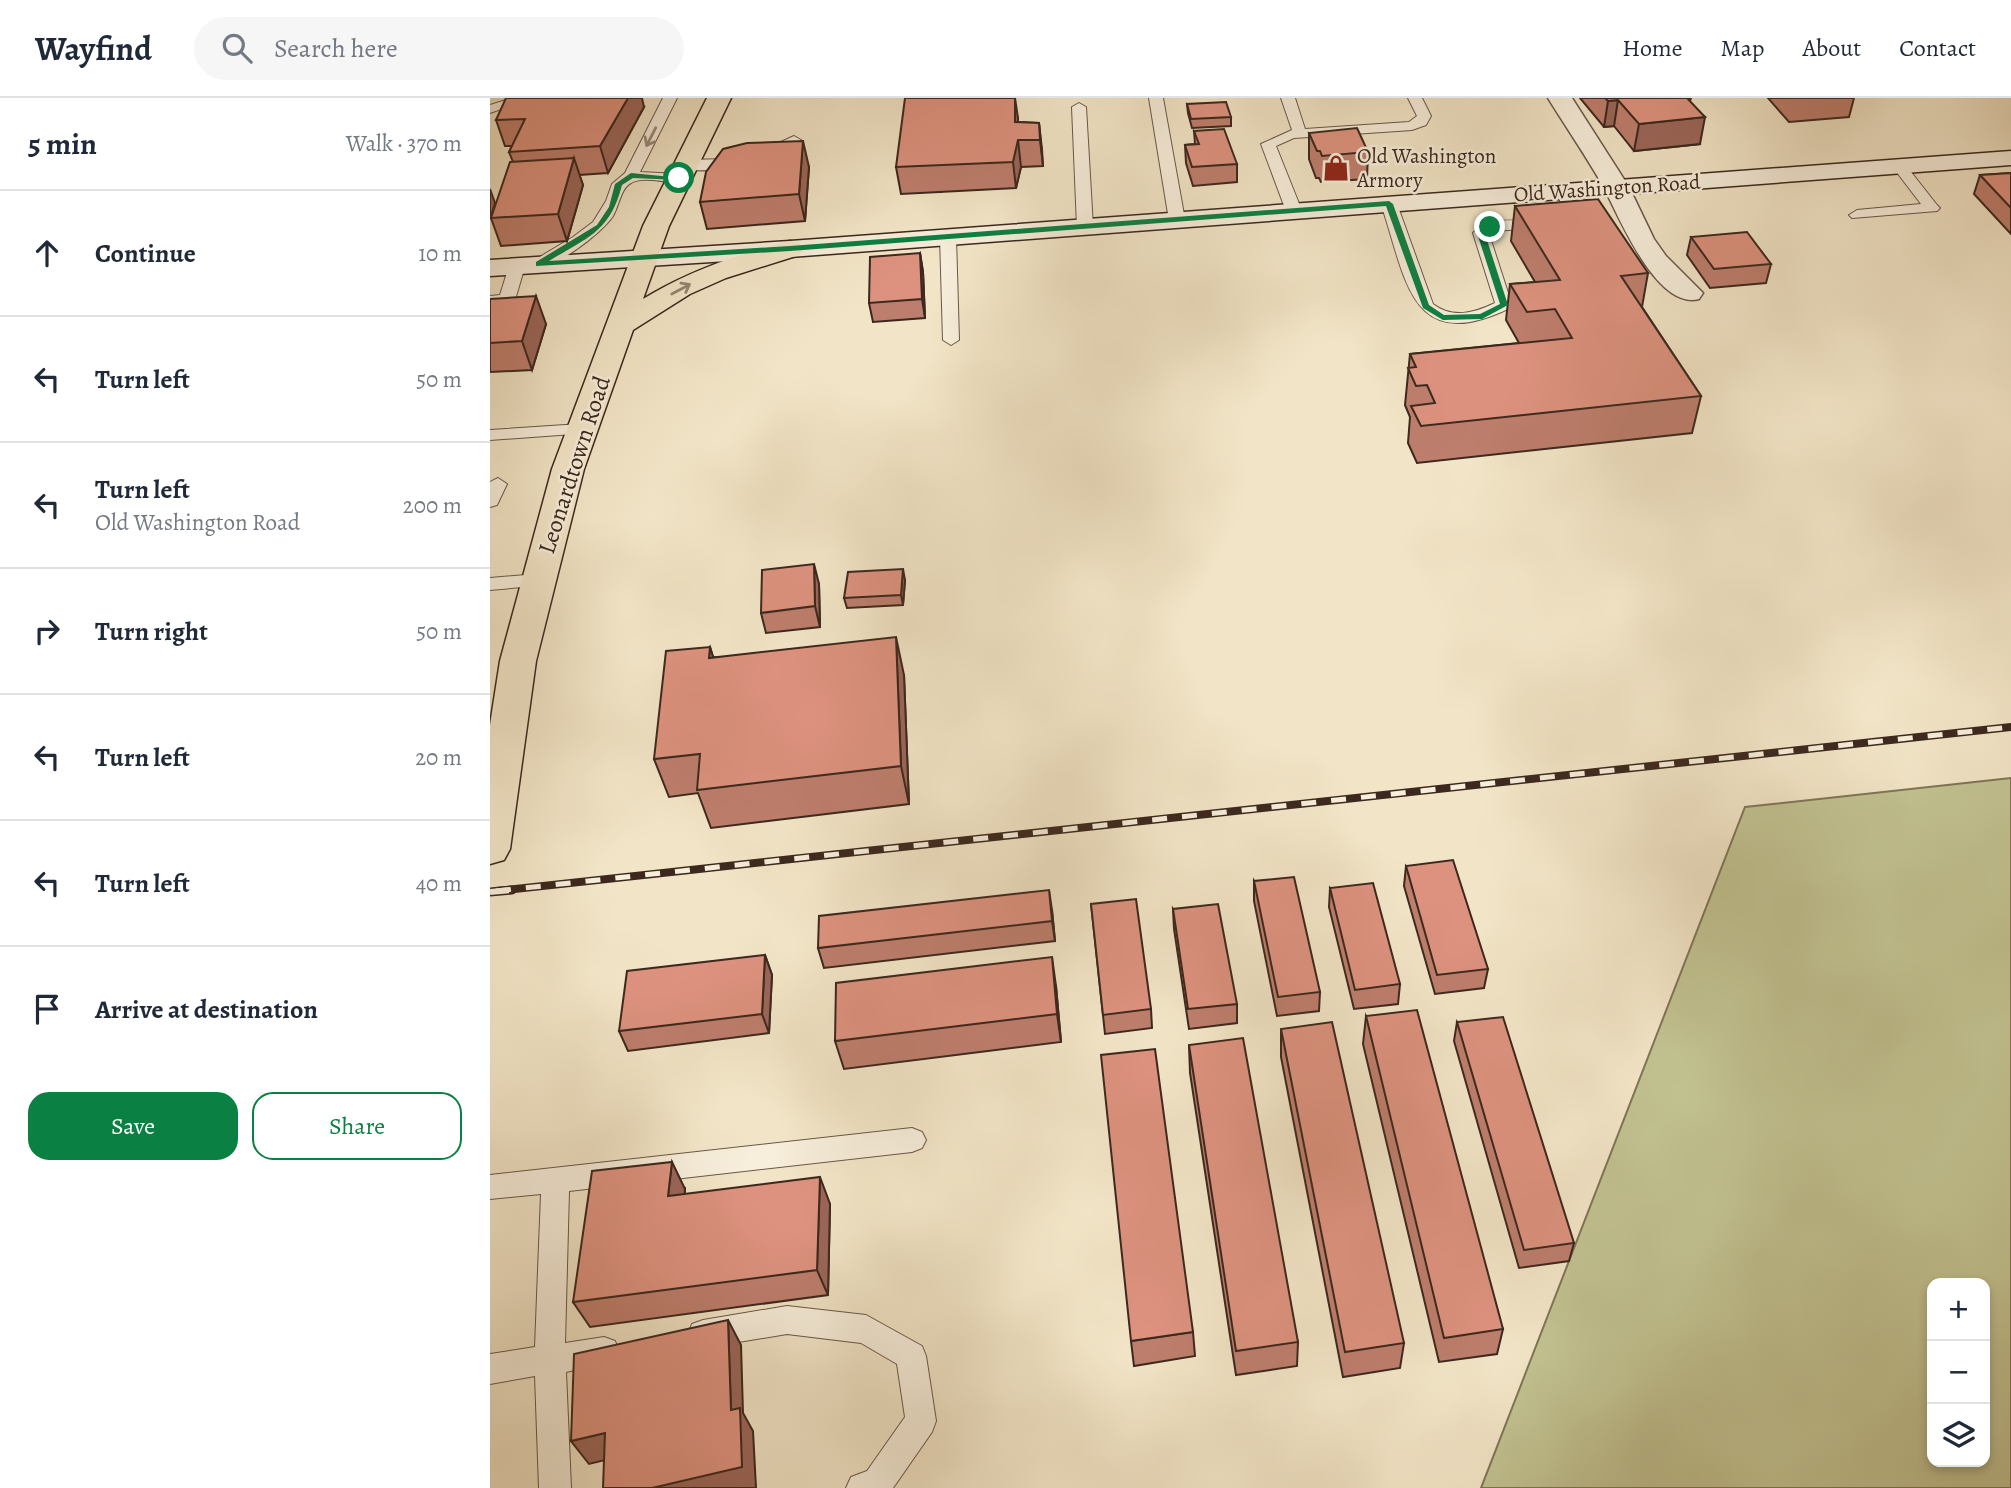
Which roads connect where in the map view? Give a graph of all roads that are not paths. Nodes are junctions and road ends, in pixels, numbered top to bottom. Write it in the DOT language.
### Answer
graph roads {
  1 [pos="526,98"];
  2 [pos="670,98"];
  3 [pos="719,98"];
  4 [pos="1156,98"];
  5 [pos="1288,98"];
  6 [pos="1415,98"];
  7 [pos="1560,98"];
  8 [pos="1079,107"];
  9 [pos="490,109"];
  10 [pos="1300,134"];
  11 [pos="794,140"];
  12 [pos="2011,158"];
  13 [pos="1899,166"];
  14 [pos="682,171"];
  15 [pos="631,176"];
  16 [pos="1616,187"];
  17 [pos="1565,191"];
  18 [pos="1389,204"];
  19 [pos="1294,211"];
  20 [pos="1857,215"];
  21 [pos="1177,220"];
  22 [pos="1085,227"];
  23 [pos="948,237"];
  24 [pos="790,248"];
  25 [pos="644,257"];
  26 [pos="528,265"];
  27 [pos="490,268"];
  28 [pos="1689,293"];
  29 [pos="490,301"];
  30 [pos="622,324"];
  31 [pos="951,340"];
  32 [pos="581,429"];
  33 [pos="490,435"];
  34 [pos="538,580"];
  35 [pos="490,584"];
  36 [pos="490,849"];
  37 [pos="912,1140"];
  38 [pos="555,1180"];
  39 [pos="490,1187"];
  40 [pos="682,1338"];
  41 [pos="629,1347"];
  42 [pos="550,1360"];
  43 [pos="490,1369"];
  44 [pos="555,1488"];
  45 [pos="862,1488"];
  1 -- 9 [label="lane"];
  2 -- 15 [label="lane, one-way"];
  3 -- 14 [label="highway, Leonardtown Road"];
  4 -- 21 [label="lane"];
  5 -- 10 [label="lane"];
  6 -- 10 [label="lane"];
  7 -- 16 [label="main road"];
  8 -- 22 [label="lane"];
  10 -- 19 [label="lane"];
  11 -- 14 [label="lane"];
  12 -- 13 [label="main road, Old Washington Road"];
  13 -- 16 [label="main road, Old Washington Road"];
  13 -- 20 [label="lane"];
  14 -- 15 [label="lane"];
  14 -- 25 [label="highway, Leonardtown Road"];
  15 -- 26 [label="lane"];
  16 -- 17 [label="main road, Old Washington Road"];
  16 -- 28 [label="main road"];
  17 -- 18 [label="main road, Old Washington Road"];
  17 -- 18 [label="lane"];
  18 -- 19 [label="main road, Old Washington Road"];
  19 -- 21 [label="main road, Old Washington Road"];
  21 -- 22 [label="main road, Old Washington Road"];
  22 -- 23 [label="main road, Old Washington Road"];
  23 -- 24 [label="main road, Old Washington Road"];
  23 -- 31 [label="lane"];
  24 -- 25 [label="main road, Old Washington Road"];
  30 -- 24 [label="highway, one-way"];
  25 -- 26 [label="main road, Old Washington Road"];
  25 -- 30 [label="highway, Leonardtown Road"];
  26 -- 27 [label="main road, Old Washington Road"];
  26 -- 29 [label="lane"];
  30 -- 32 [label="highway, Leonardtown Road"];
  32 -- 33 [label="lane"];
  32 -- 34 [label="highway, Leonardtown Road"];
  34 -- 35 [label="lane"];
  34 -- 36 [label="highway, Leonardtown Road"];
  37 -- 38 [label="lane"];
  38 -- 39 [label="lane"];
  38 -- 42 [label="lane"];
  40 -- 45 [label="lane"];
  41 -- 42 [label="lane"];
  42 -- 43 [label="lane"];
  42 -- 44 [label="lane"];
}
